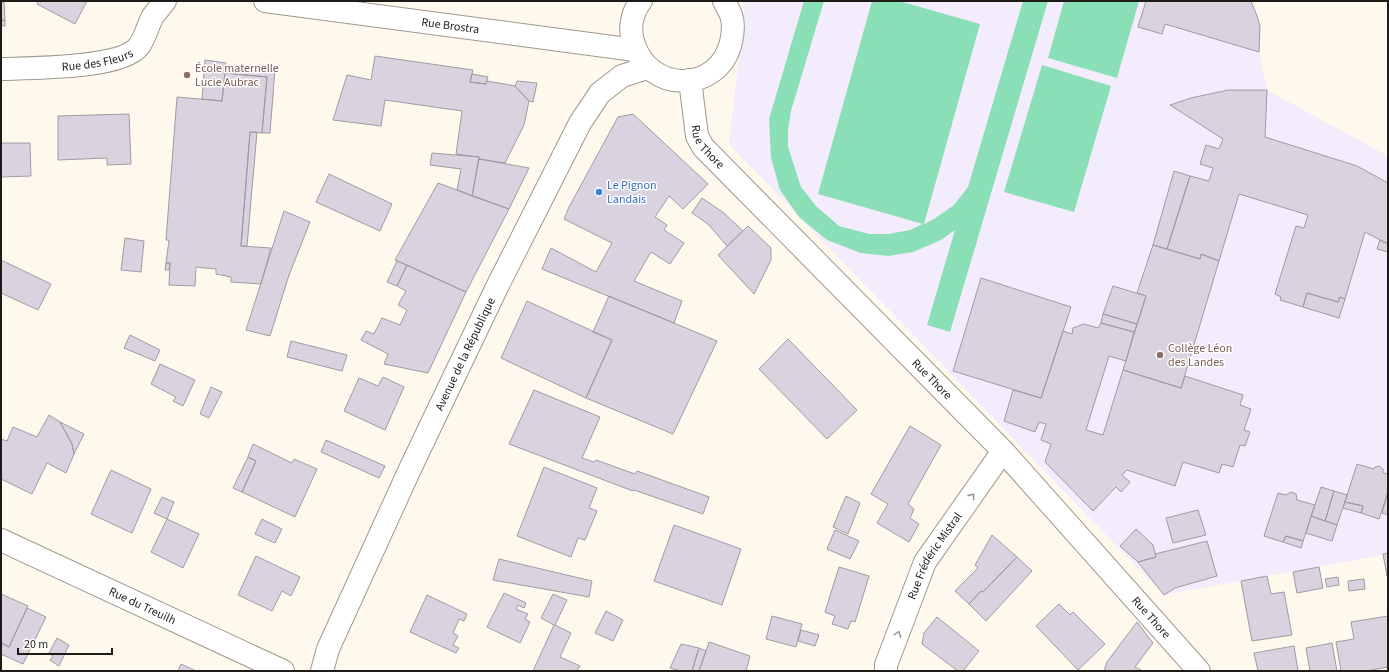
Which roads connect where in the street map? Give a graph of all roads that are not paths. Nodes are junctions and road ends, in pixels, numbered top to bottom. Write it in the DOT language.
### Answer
graph roads {
  1 [pos="165,1"];
  2 [pos="265,1"];
  3 [pos="641,1"];
  4 [pos="724,1"];
  5 [pos="635,50"];
  6 [pos="647,68"];
  7 [pos="1,69"];
  8 [pos="690,80"];
  9 [pos="1003,451"];
  10 [pos="1,540"];
  11 [pos="283,671"];
  12 [pos="322,671"];
  13 [pos="886,671"];
  14 [pos="1199,671"];
  1 -- 7 [label="street, Rue des Fleurs"];
  2 -- 5 [label="street, Rue Brostra"];
  3 -- 5 [label="street"];
  4 -- 8 [label="street"];
  5 -- 6 [label="street"];
  6 -- 8 [label="street"];
  6 -- 12 [label="street, Avenue de la République"];
  8 -- 9 [label="street, Rue Thore"];
  13 -- 9 [label="street, Rue Frédéric Mistral, one-way"];
  9 -- 14 [label="street, Rue Thore"];
  10 -- 11 [label="street, Rue du Treuilh"];
}
